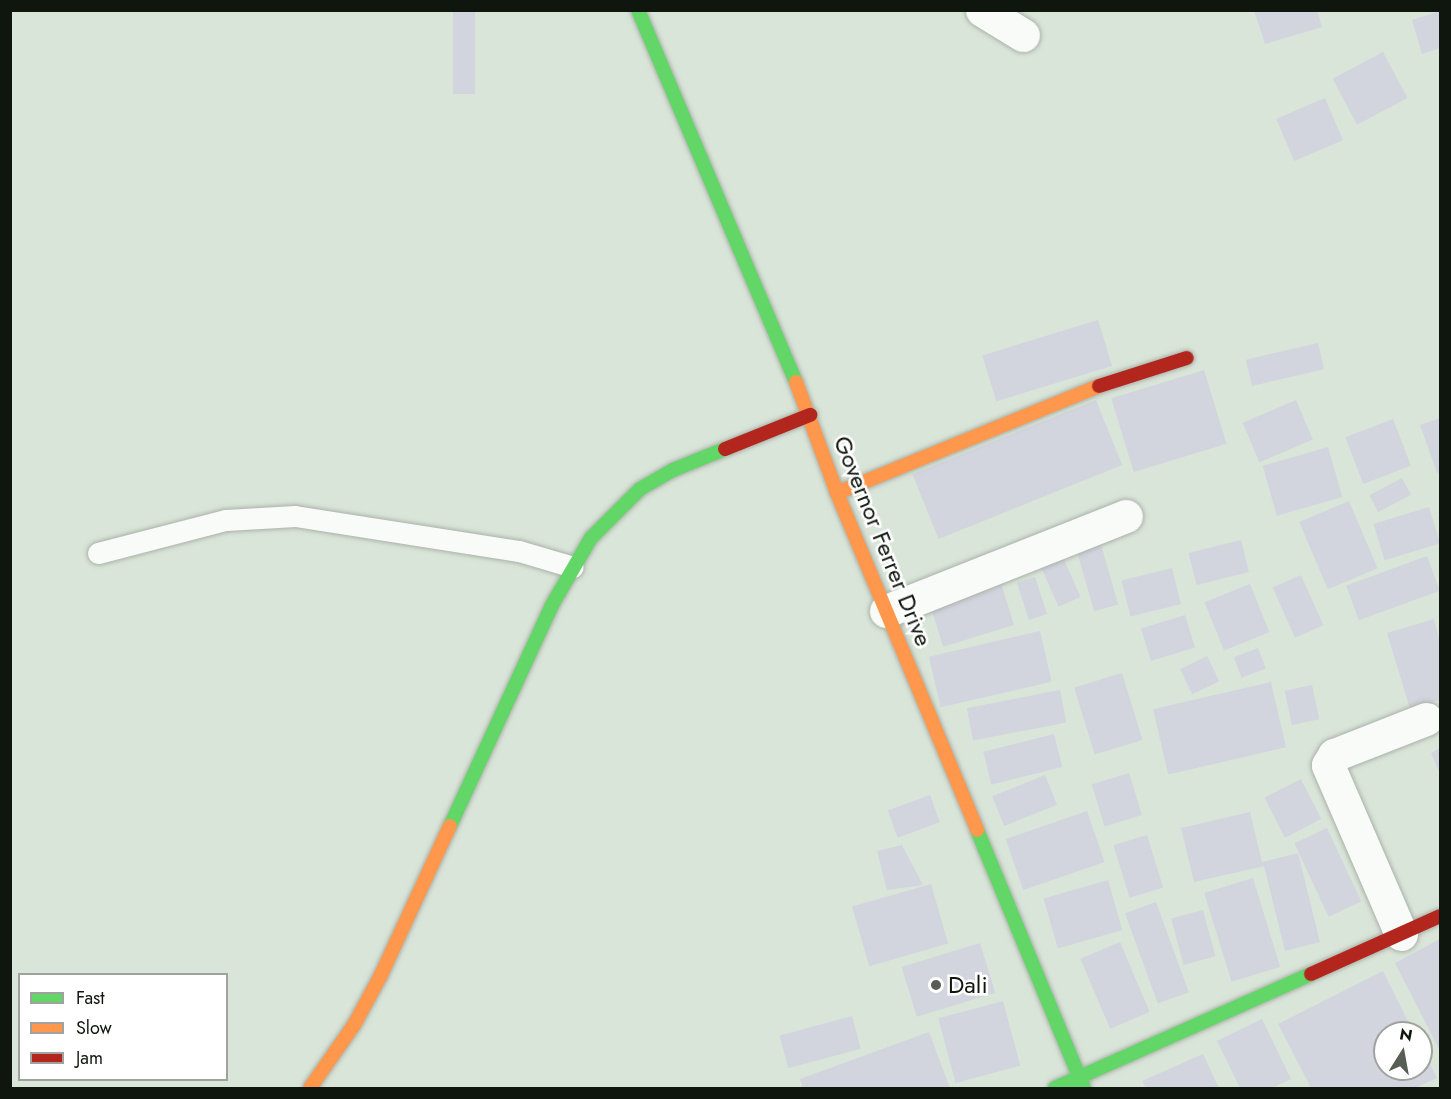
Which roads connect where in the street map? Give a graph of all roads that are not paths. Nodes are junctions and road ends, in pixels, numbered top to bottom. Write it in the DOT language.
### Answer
graph roads {
  1 [pos="638,10"];
  2 [pos="982,10"];
  3 [pos="1023,35"];
  4 [pos="1187,358"];
  5 [pos="810,416"];
  6 [pos="837,494"];
  7 [pos="1126,516"];
  8 [pos="98,553"];
  9 [pos="573,567"];
  10 [pos="886,611"];
  11 [pos="1426,719"];
  12 [pos="1440,916"];
  13 [pos="1401,934"];
  14 [pos="1082,1084"];
  15 [pos="310,1089"];
  16 [pos="1055,1089"];
  1 -- 5 [label="street, Governor Ferrer Drive"];
  2 -- 3 [label="street"];
  4 -- 6 [label="street"];
  5 -- 6 [label="street, Governor Ferrer Drive"];
  5 -- 9 [label="street"];
  6 -- 10 [label="street, Governor Ferrer Drive"];
  7 -- 10 [label="street"];
  8 -- 9 [label="lane"];
  9 -- 15 [label="street"];
  10 -- 14 [label="street, Governor Ferrer Drive"];
  11 -- 13 [label="street"];
  12 -- 13 [label="street"];
  13 -- 14 [label="street"];
  14 -- 16 [label="street"];
}
